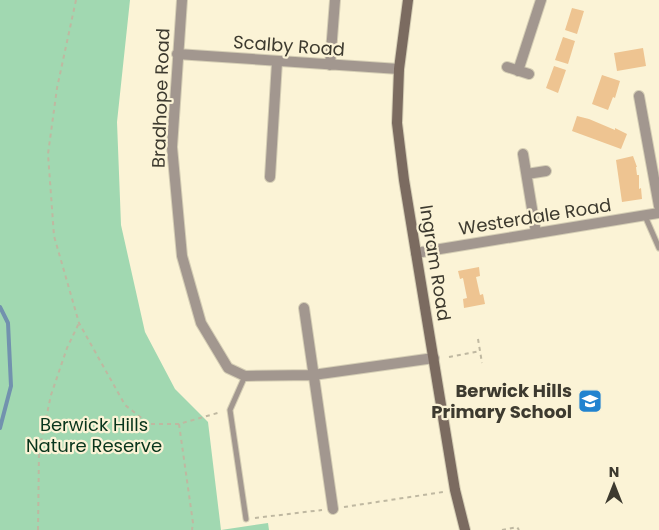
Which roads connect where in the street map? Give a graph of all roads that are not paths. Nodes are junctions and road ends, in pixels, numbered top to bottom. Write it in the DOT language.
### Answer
graph roads {
  1 [pos="182,0"];
  2 [pos="335,0"];
  3 [pos="408,0"];
  4 [pos="541,0"];
  5 [pos="177,54"];
  6 [pos="278,62"];
  7 [pos="330,65"];
  8 [pos="507,67"];
  9 [pos="399,69"];
  10 [pos="518,71"];
  11 [pos="529,74"];
  12 [pos="639,96"];
  13 [pos="523,154"];
  14 [pos="546,172"];
  15 [pos="527,174"];
  16 [pos="270,177"];
  17 [pos="659,206"];
  18 [pos="659,214"];
  19 [pos="645,216"];
  20 [pos="536,233"];
  21 [pos="659,248"];
  22 [pos="416,253"];
  23 [pos="304,308"];
  24 [pos="434,358"];
  25 [pos="313,375"];
  26 [pos="245,376"];
  27 [pos="333,509"];
  28 [pos="246,519"];
  29 [pos="466,530"];
  1 -- 5 [label="street, Bradhope Road"];
  2 -- 7 [label="street"];
  3 -- 9 [label="street, Ingram Road"];
  4 -- 10 [label="street"];
  5 -- 6 [label="street, Scalby Road"];
  5 -- 26 [label="street, Bradhope Road"];
  6 -- 7 [label="street, Scalby Road"];
  6 -- 16 [label="street"];
  7 -- 9 [label="street, Scalby Road"];
  8 -- 10 [label="street"];
  9 -- 22 [label="street, Ingram Road"];
  10 -- 11 [label="street"];
  12 -- 17 [label="street"];
  13 -- 15 [label="street"];
  14 -- 15 [label="street"];
  15 -- 20 [label="street"];
  18 -- 19 [label="street, Westerdale Road"];
  19 -- 20 [label="street, Westerdale Road"];
  19 -- 21 [label="lane"];
  20 -- 22 [label="street, Westerdale Road"];
  22 -- 24 [label="street, Ingram Road"];
  23 -- 25 [label="street"];
  24 -- 25 [label="street"];
  24 -- 29 [label="street, Ingram Road"];
  25 -- 26 [label="street"];
  25 -- 27 [label="street"];
  26 -- 28 [label="lane"];
}
